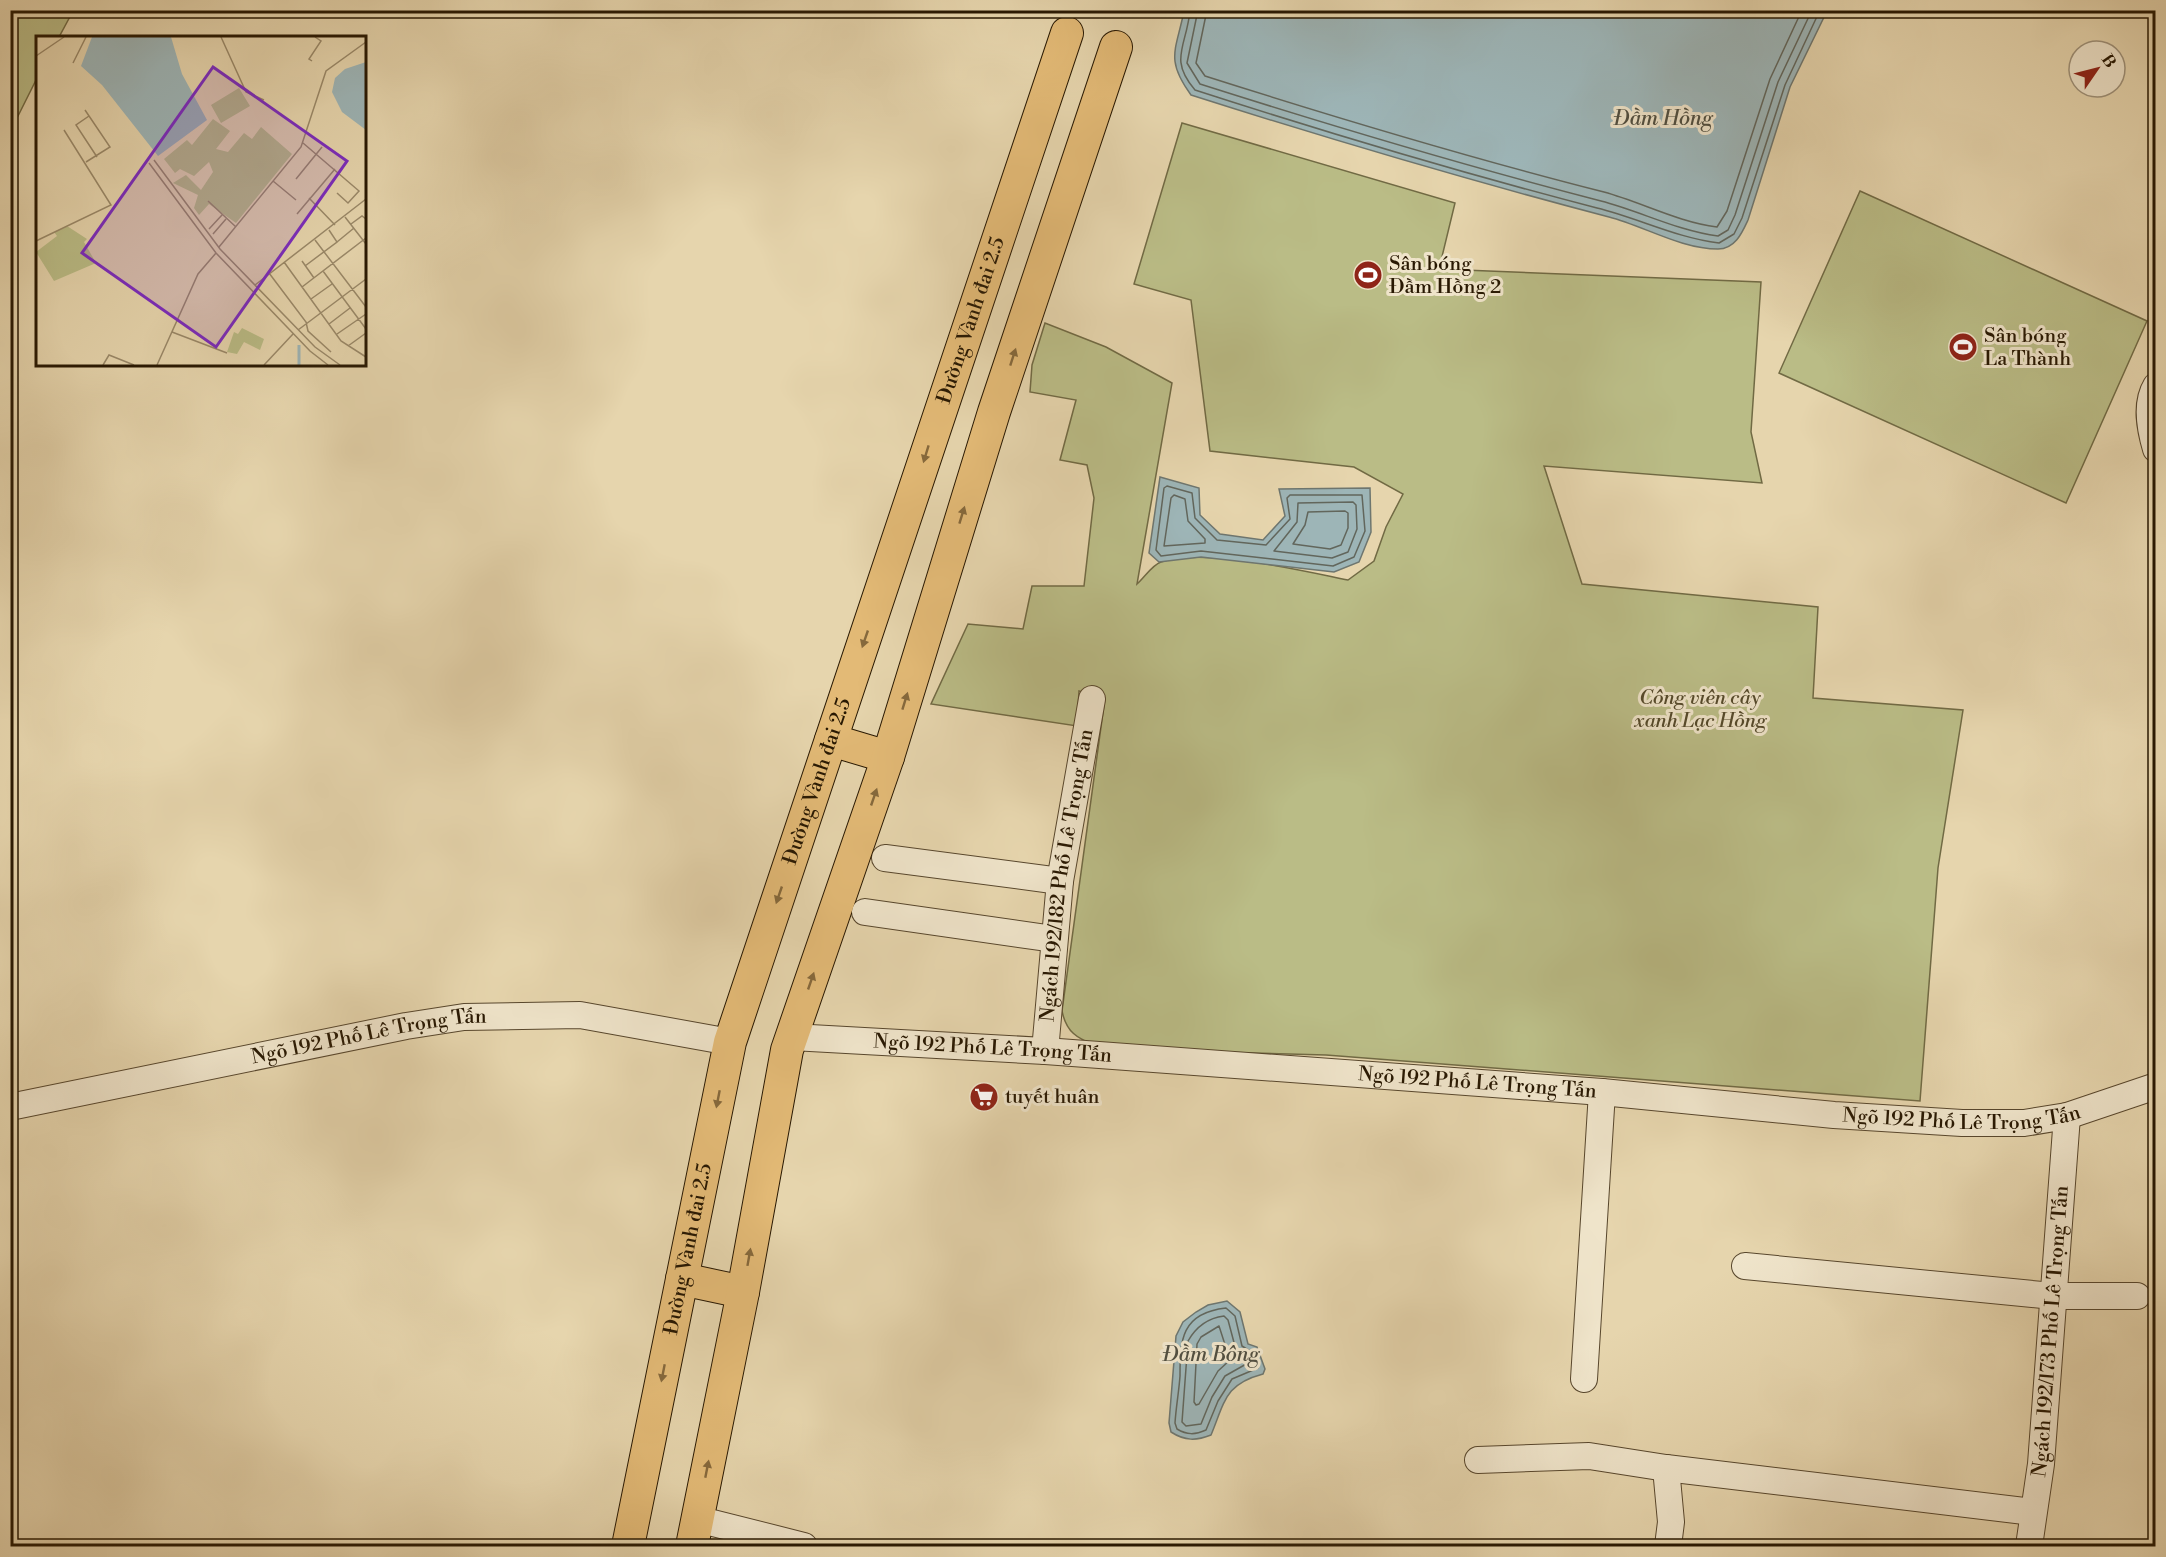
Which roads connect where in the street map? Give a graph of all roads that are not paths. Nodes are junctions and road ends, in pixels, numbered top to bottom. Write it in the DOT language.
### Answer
graph roads {
  1 [pos="1067,33"];
  2 [pos="1116,47"];
  3 [pos="1024,163"];
  4 [pos="1072,175"];
  5 [pos="2156,386"];
  6 [pos="2156,449"];
  7 [pos="1092,699"];
  8 [pos="831,740"];
  9 [pos="888,757"];
  10 [pos="885,858"];
  11 [pos="1060,881"];
  12 [pos="865,912"];
  13 [pos="1054,939"];
  14 [pos="792,1037"];
  15 [pos="729,1042"];
  16 [pos="1045,1051"];
  17 [pos="2156,1086"];
  18 [pos="1602,1092"];
  19 [pos="10,1107"];
  20 [pos="2067,1116"];
  21 [pos="1745,1266"];
  22 [pos="682,1279"];
  23 [pos="743,1292"];
  24 [pos="2053,1296"];
  25 [pos="2137,1296"];
  26 [pos="1584,1379"];
  27 [pos="1478,1461"];
  28 [pos="1666,1468"];
  29 [pos="2033,1512"];
  30 [pos="694,1533"];
  31 [pos="628,1546"];
  32 [pos="804,1546"];
  33 [pos="1668,1546"];
  34 [pos="2029,1546"];
  1 -- 3 [label="main road, Đường Vành đai 2.5"];
  2 -- 4 [label="main road"];
  3 -- 4 [label="main road"];
  3 -- 8 [label="main road, Đường Vành đai 2.5, one-way"];
  9 -- 4 [label="main road, one-way"];
  5 -- 6 [label="street"];
  7 -- 11 [label="street, Ngách 192/182 Phố Lê Trọng Tấn"];
  8 -- 9 [label="main road"];
  8 -- 15 [label="main road, Đường Vành đai 2.5, one-way"];
  14 -- 9 [label="main road, one-way"];
  10 -- 11 [label="street"];
  11 -- 13 [label="street, Ngách 192/182 Phố Lê Trọng Tấn"];
  12 -- 13 [label="street"];
  13 -- 16 [label="street, Ngách 192/182 Phố Lê Trọng Tấn"];
  14 -- 16 [label="street, Ngõ 192 Phố Lê Trọng Tấn"];
  23 -- 14 [label="main road, one-way"];
  15 -- 19 [label="street, Ngõ 192 Phố Lê Trọng Tấn"];
  15 -- 22 [label="main road, Đường Vành đai 2.5, one-way"];
  16 -- 18 [label="street, Ngõ 192 Phố Lê Trọng Tấn"];
  17 -- 20 [label="street, Ngõ 192 Phố Lê Trọng Tấn"];
  18 -- 20 [label="street, Ngõ 192 Phố Lê Trọng Tấn"];
  18 -- 26 [label="street"];
  20 -- 24 [label="street, Ngách 192/173 Phố Lê Trọng Tấn"];
  21 -- 24 [label="street"];
  22 -- 23 [label="main road"];
  22 -- 31 [label="main road, Đường Vành đai 2.5, one-way"];
  30 -- 23 [label="main road, one-way"];
  24 -- 25 [label="street"];
  24 -- 29 [label="street, Ngách 192/173 Phố Lê Trọng Tấn"];
  27 -- 28 [label="street"];
  28 -- 29 [label="street"];
  28 -- 33 [label="street"];
  29 -- 34 [label="street, Ngách 192/173 Phố Lê Trọng Tấn"];
  30 -- 32 [label="street"];
}
